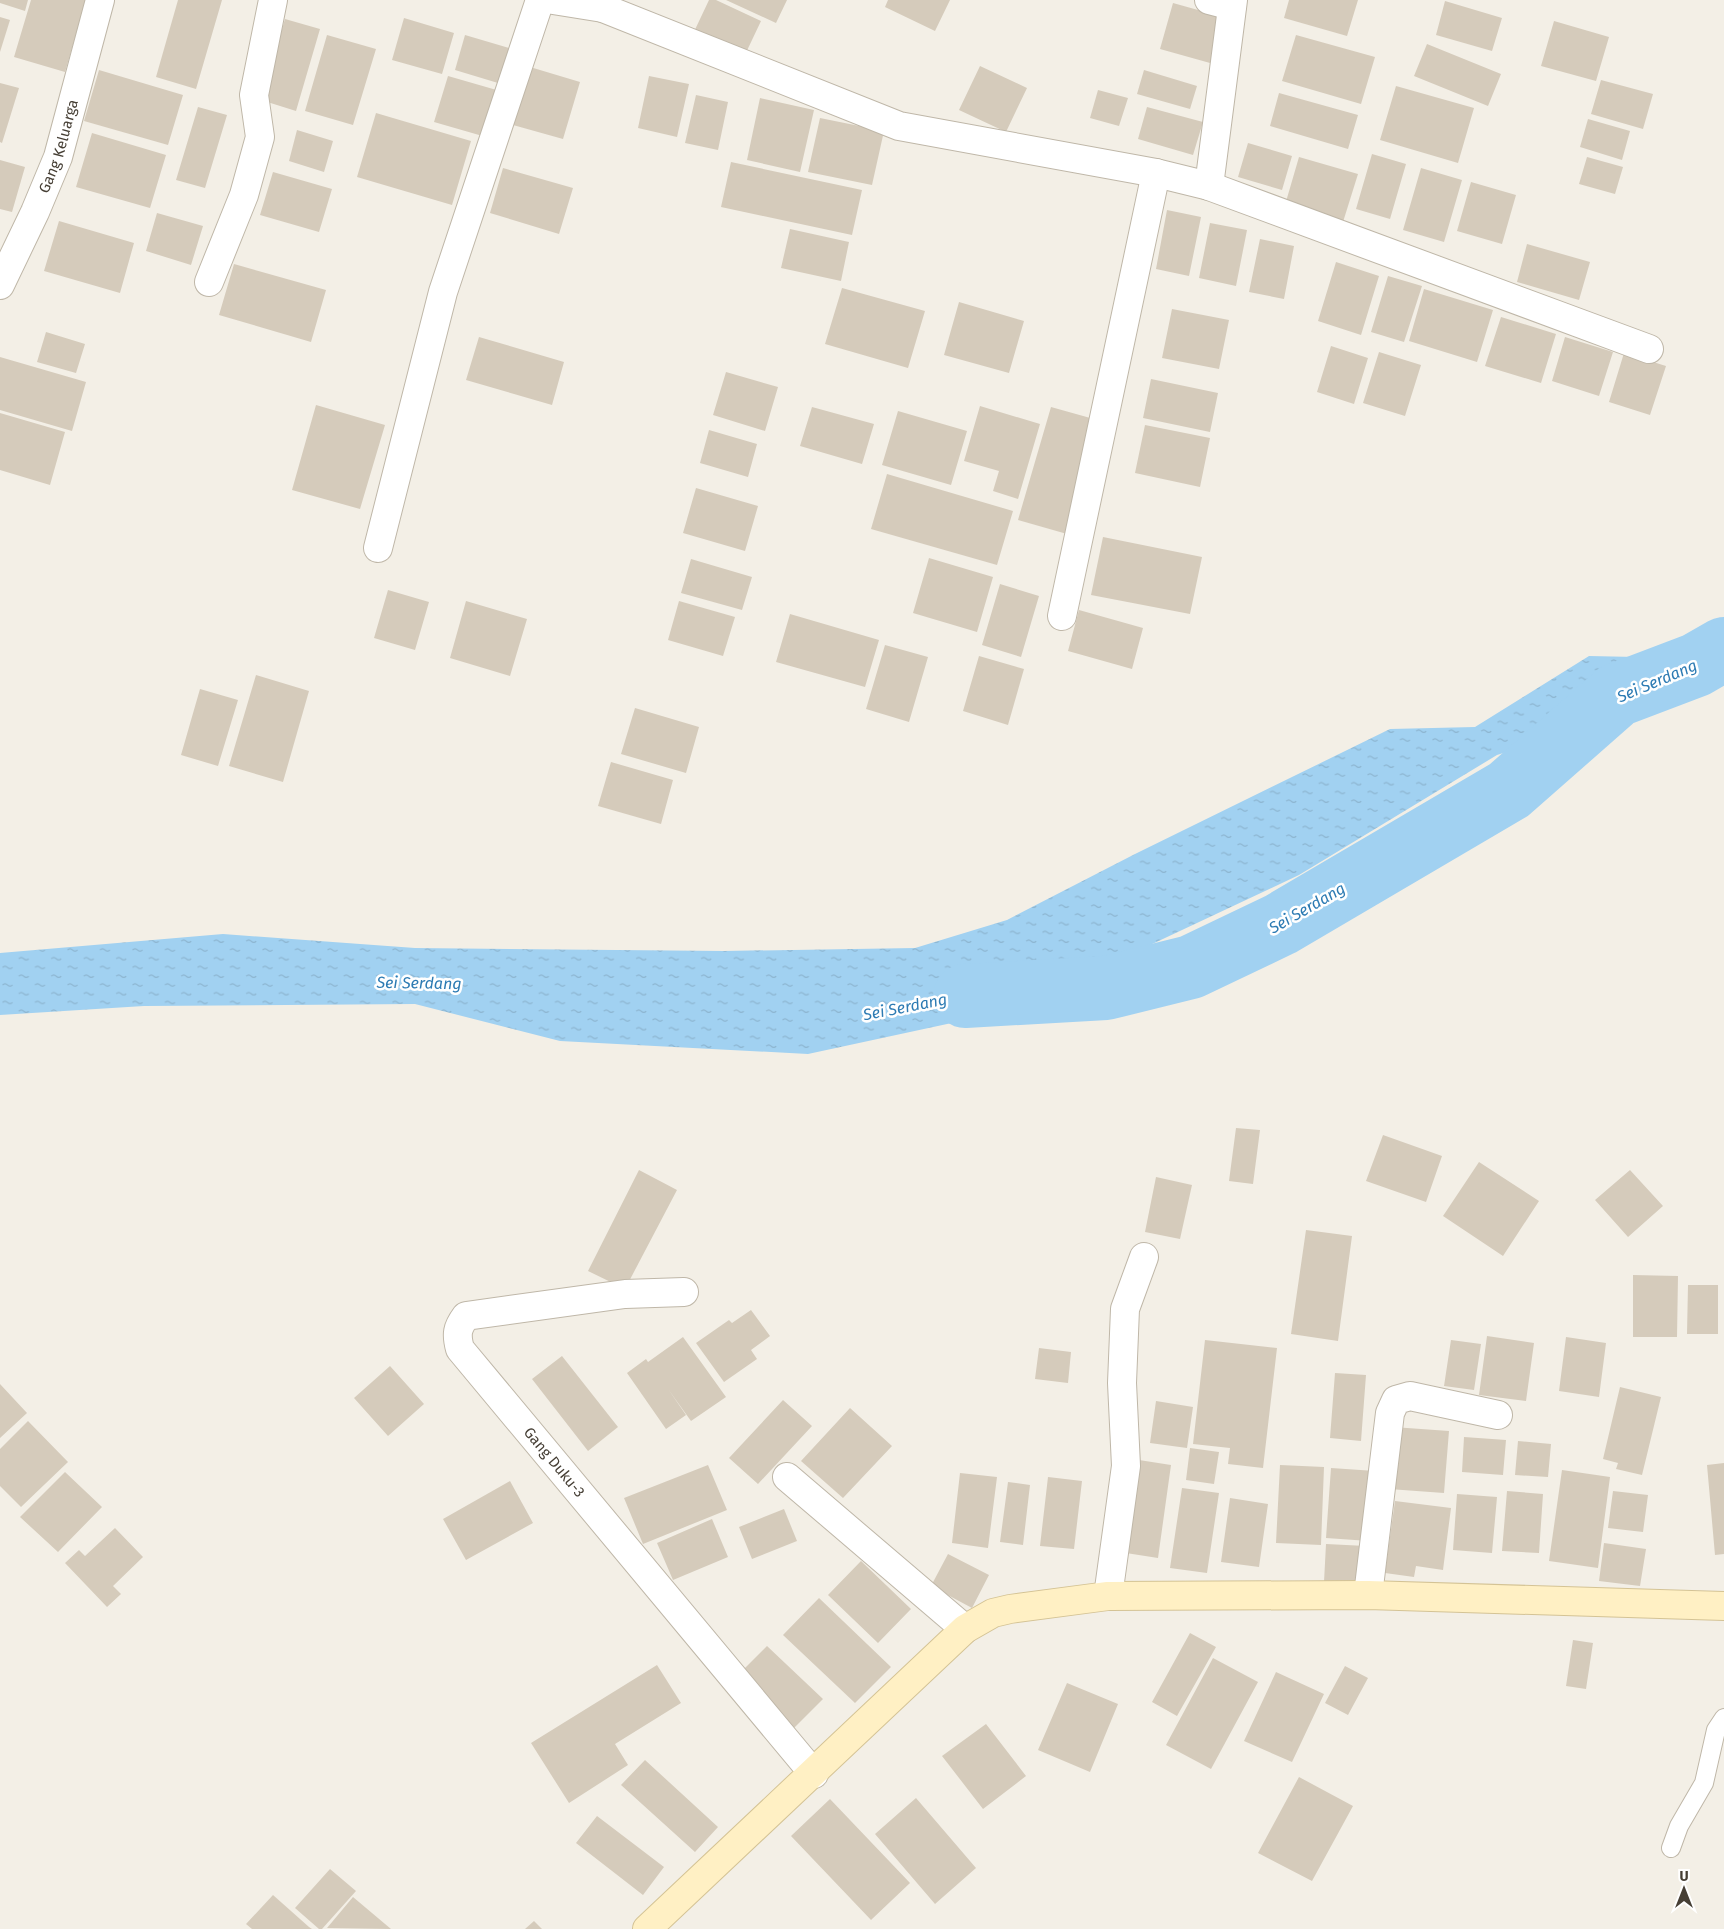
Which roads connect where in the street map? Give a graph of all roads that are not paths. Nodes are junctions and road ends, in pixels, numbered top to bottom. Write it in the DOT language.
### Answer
graph roads {
  1 [pos="100,0"];
  2 [pos="273,0"];
  3 [pos="540,0"];
  4 [pos="553,0"];
  5 [pos="1225,2"];
  6 [pos="605,4"];
  7 [pos="1156,173"];
  8 [pos="1208,186"];
  9 [pos="209,282"];
  10 [pos="0,284"];
  11 [pos="1648,349"];
  12 [pos="378,548"];
  13 [pos="1062,616"];
  14 [pos="1144,1257"];
  15 [pos="684,1292"];
  16 [pos="1498,1415"];
  17 [pos="787,1477"];
  18 [pos="1368,1595"];
  19 [pos="1108,1596"];
  20 [pos="1724,1606"];
  21 [pos="964,1629"];
  22 [pos="1724,1718"];
  23 [pos="814,1774"];
  24 [pos="1671,1848"];
  25 [pos="648,1929"];
  1 -- 10 [label="street, Gang Keluarga"];
  2 -- 9 [label="street"];
  3 -- 12 [label="street"];
  4 -- 6 [label="street"];
  5 -- 8 [label="street"];
  6 -- 7 [label="street"];
  7 -- 8 [label="street"];
  7 -- 13 [label="street"];
  8 -- 11 [label="street"];
  14 -- 19 [label="street"];
  15 -- 23 [label="street, Gang Duku-3"];
  16 -- 18 [label="street"];
  17 -- 21 [label="street"];
  18 -- 19 [label="street"];
  18 -- 20 [label="street"];
  19 -- 21 [label="street"];
  21 -- 23 [label="street"];
  22 -- 24 [label="lane"];
  23 -- 25 [label="street"];
}
